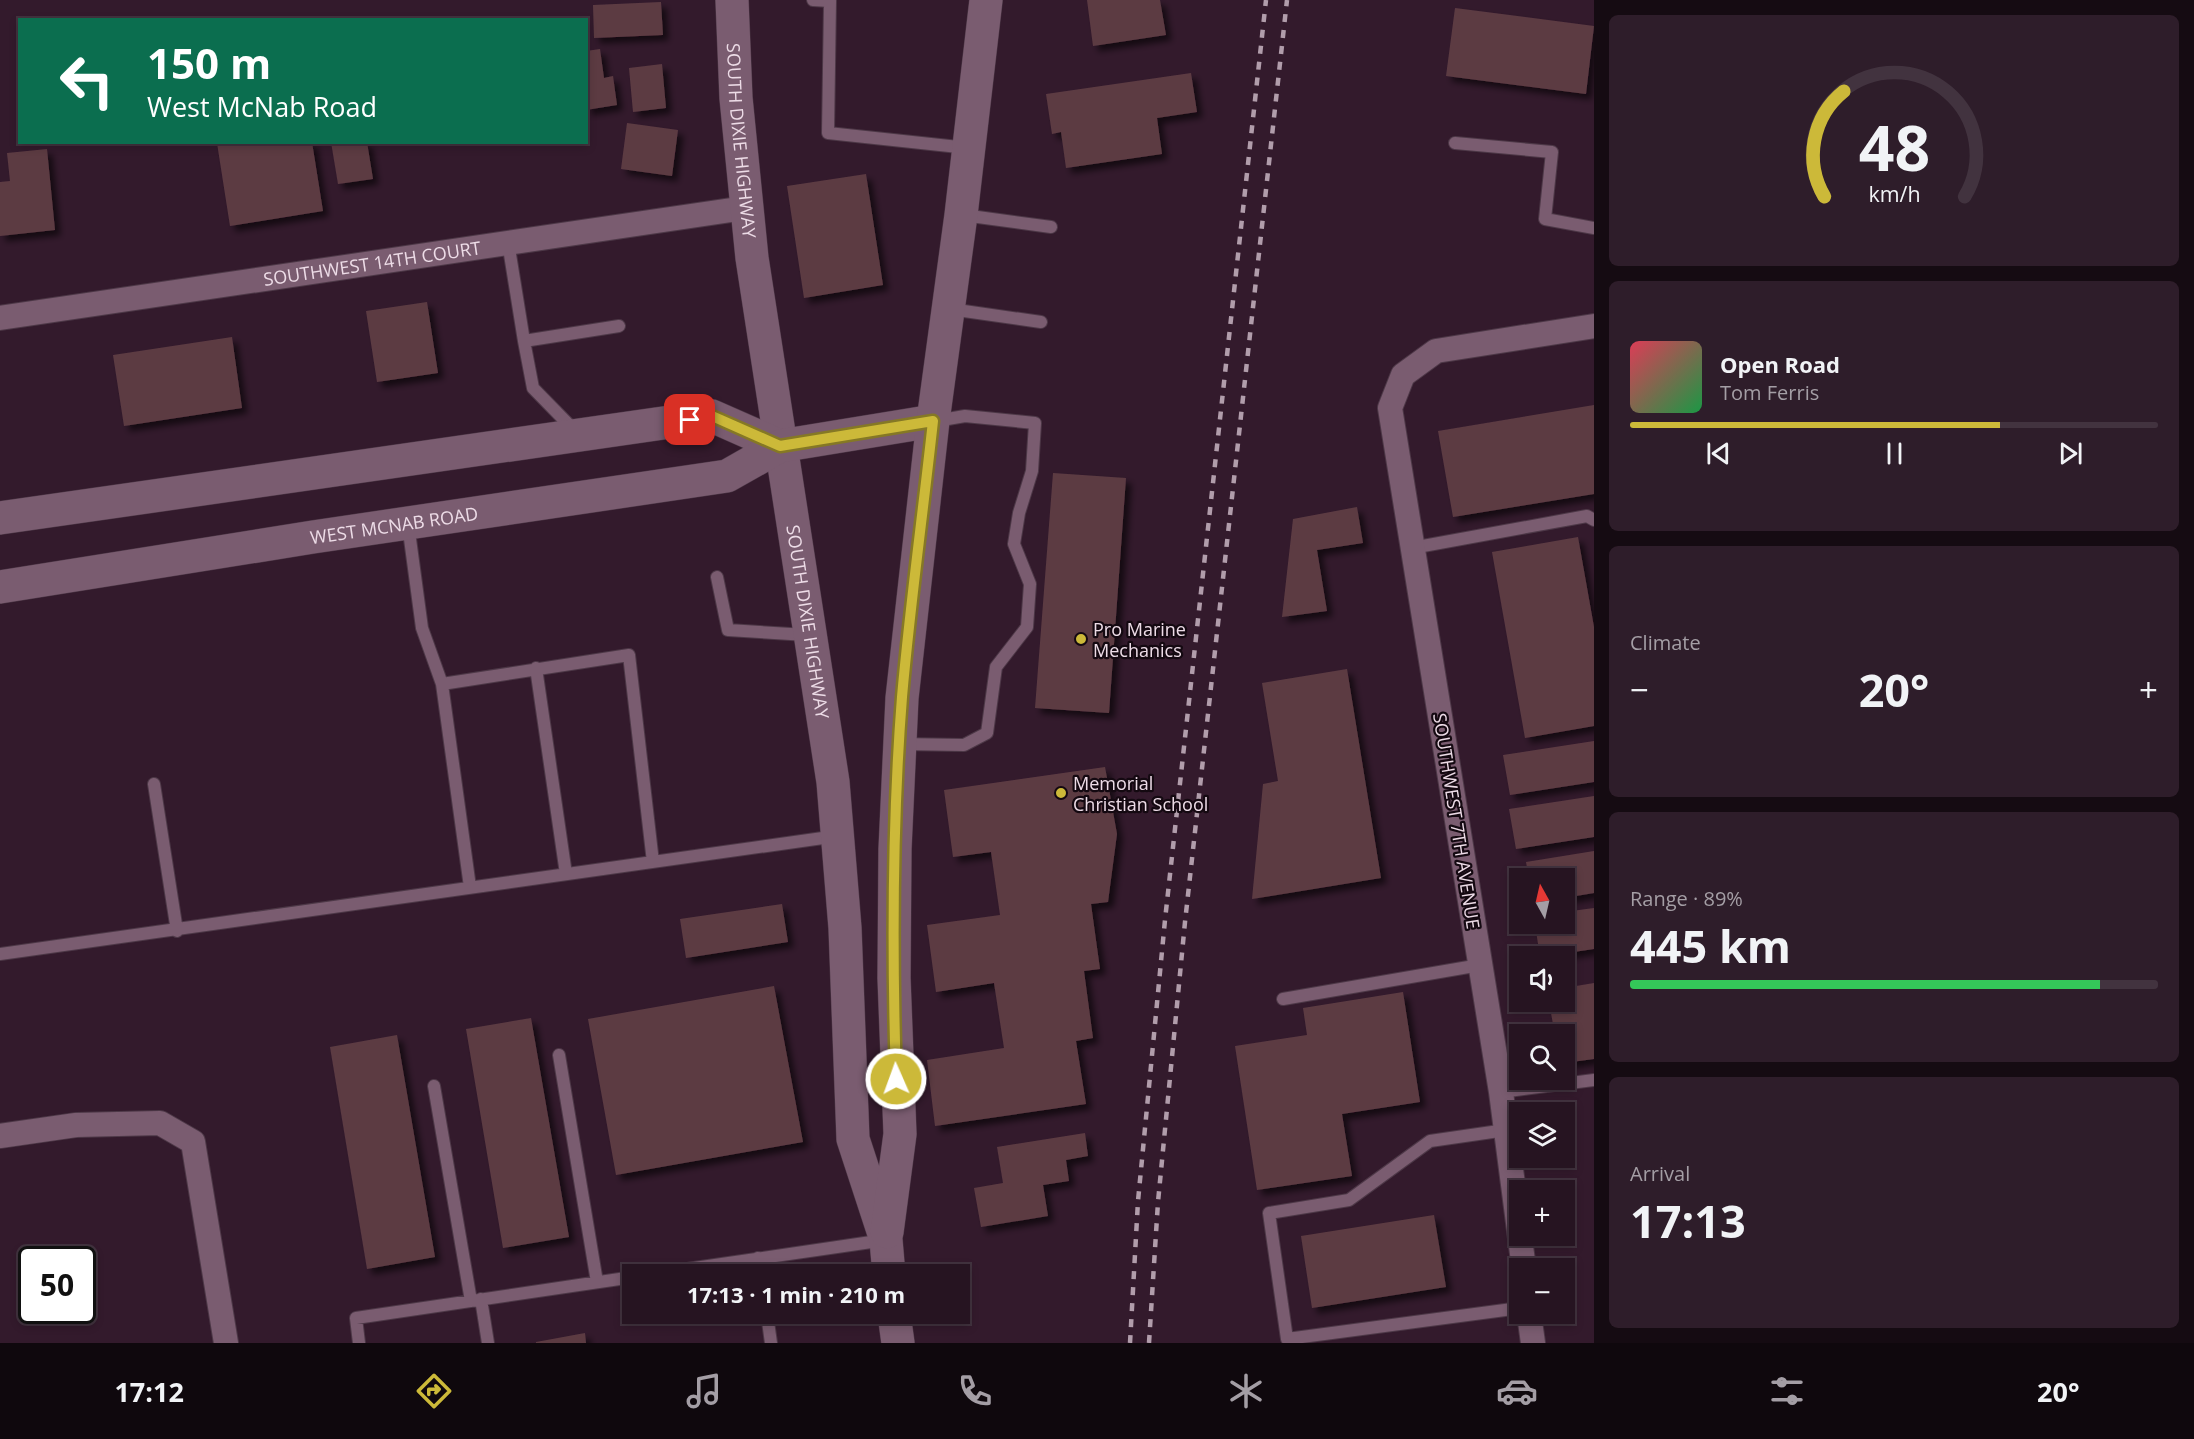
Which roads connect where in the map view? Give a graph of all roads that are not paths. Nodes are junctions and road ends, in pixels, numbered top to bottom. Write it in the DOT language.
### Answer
graph roads {
  1 [pos="732,0"];
  2 [pos="813,0"];
  3 [pos="986,0"];
  4 [pos="1455,143"];
  5 [pos="970,148"];
  6 [pos="746,208"];
  7 [pos="961,215"];
  8 [pos="1051,227"];
  9 [pos="1594,228"];
  10 [pos="508,242"];
  11 [pos="948,309"];
  12 [pos="0,318"];
  13 [pos="1041,322"];
  14 [pos="619,326"];
  15 [pos="1594,326"];
  16 [pos="524,341"];
  17 [pos="933,421"];
  18 [pos="579,435"];
  19 [pos="780,446"];
  20 [pos="0,518"];
  21 [pos="1594,520"];
  22 [pos="408,523"];
  23 [pos="1412,548"];
  24 [pos="717,578"];
  25 [pos="0,587"];
  26 [pos="812,636"];
  27 [pos="536,668"];
  28 [pos="442,684"];
  29 [pos="899,744"];
  30 [pos="154,784"];
  31 [pos="839,836"];
  32 [pos="653,862"];
  33 [pos="566,874"];
  34 [pos="470,887"];
  35 [pos="177,931"];
  36 [pos="0,954"];
  37 [pos="1480,965"];
  38 [pos="1282,999"];
  39 [pos="559,1055"];
  40 [pos="1594,1080"];
  41 [pos="434,1086"];
  42 [pos="1501,1092"];
  43 [pos="1506,1130"];
  44 [pos="0,1136"];
  45 [pos="886,1240"];
  46 [pos="759,1258"];
  47 [pos="1523,1258"];
  48 [pos="719,1264"];
  49 [pos="760,1264"];
  50 [pos="889,1264"];
  51 [pos="622,1279"];
  52 [pos="597,1282"];
  53 [pos="476,1300"];
  54 [pos="1509,1309"];
  55 [pos="768,1324"];
  56 [pos="895,1324"];
  57 [pos="1531,1324"];
  58 [pos="226,1343"];
  59 [pos="359,1343"];
  60 [pos="488,1343"];
  61 [pos="771,1343"];
  62 [pos="898,1343"];
  63 [pos="1533,1343"];
  1 -- 6 [label="main road, SOUTH DIXIE HIGHWAY"];
  2 -- 5 [label="lane"];
  3 -- 5 [label="main road, SOUTH DIXIE HIGHWAY"];
  4 -- 9 [label="lane"];
  5 -- 7 [label="main road, SOUTH DIXIE HIGHWAY"];
  6 -- 10 [label="street, SOUTHWEST 14TH COURT"];
  6 -- 19 [label="main road, SOUTH DIXIE HIGHWAY"];
  7 -- 8 [label="lane"];
  7 -- 11 [label="main road, SOUTH DIXIE HIGHWAY"];
  10 -- 12 [label="street, SOUTHWEST 14TH COURT"];
  10 -- 16 [label="lane"];
  11 -- 13 [label="lane"];
  11 -- 17 [label="main road, SOUTH DIXIE HIGHWAY"];
  14 -- 16 [label="lane"];
  15 -- 23 [label="street, SOUTHWEST 7TH AVENUE"];
  16 -- 18 [label="lane"];
  17 -- 19 [label="main road, WEST MCNAB ROAD"];
  17 -- 29 [label="main road, SOUTH DIXIE HIGHWAY"];
  17 -- 29 [label="lane"];
  18 -- 19 [label="main road"];
  18 -- 20 [label="main road"];
  19 -- 22 [label="main road, WEST MCNAB ROAD"];
  19 -- 26 [label="main road, SOUTH DIXIE HIGHWAY"];
  21 -- 23 [label="lane"];
  22 -- 25 [label="main road, WEST MCNAB ROAD"];
  22 -- 28 [label="lane"];
  23 -- 37 [label="street, SOUTHWEST 7TH AVENUE"];
  24 -- 26 [label="lane"];
  26 -- 31 [label="main road, SOUTH DIXIE HIGHWAY"];
  27 -- 28 [label="lane"];
  27 -- 32 [label="lane"];
  27 -- 33 [label="lane"];
  28 -- 34 [label="lane"];
  29 -- 45 [label="main road, SOUTH DIXIE HIGHWAY"];
  30 -- 35 [label="lane"];
  31 -- 32 [label="lane"];
  31 -- 45 [label="main road, SOUTH DIXIE HIGHWAY"];
  32 -- 33 [label="lane"];
  33 -- 34 [label="lane"];
  34 -- 35 [label="lane"];
  35 -- 36 [label="lane"];
  37 -- 38 [label="lane"];
  37 -- 42 [label="street, SOUTHWEST 7TH AVENUE"];
  39 -- 52 [label="lane"];
  40 -- 42 [label="lane"];
  41 -- 53 [label="lane"];
  42 -- 43 [label="street, SOUTHWEST 7TH AVENUE"];
  43 -- 47 [label="street, SOUTHWEST 7TH AVENUE"];
  43 -- 54 [label="lane"];
  44 -- 58 [label="street"];
  45 -- 46 [label="lane"];
  45 -- 50 [label="main road, SOUTH DIXIE HIGHWAY"];
  46 -- 48 [label="lane"];
  46 -- 49 [label="lane"];
  51 -- 52 [label="lane"];
  52 -- 53 [label="lane"];
  53 -- 59 [label="lane"];
  53 -- 60 [label="lane"];
  55 -- 61 [label="lane"];
  56 -- 62 [label="main road"];
  57 -- 63 [label="street"];
}
